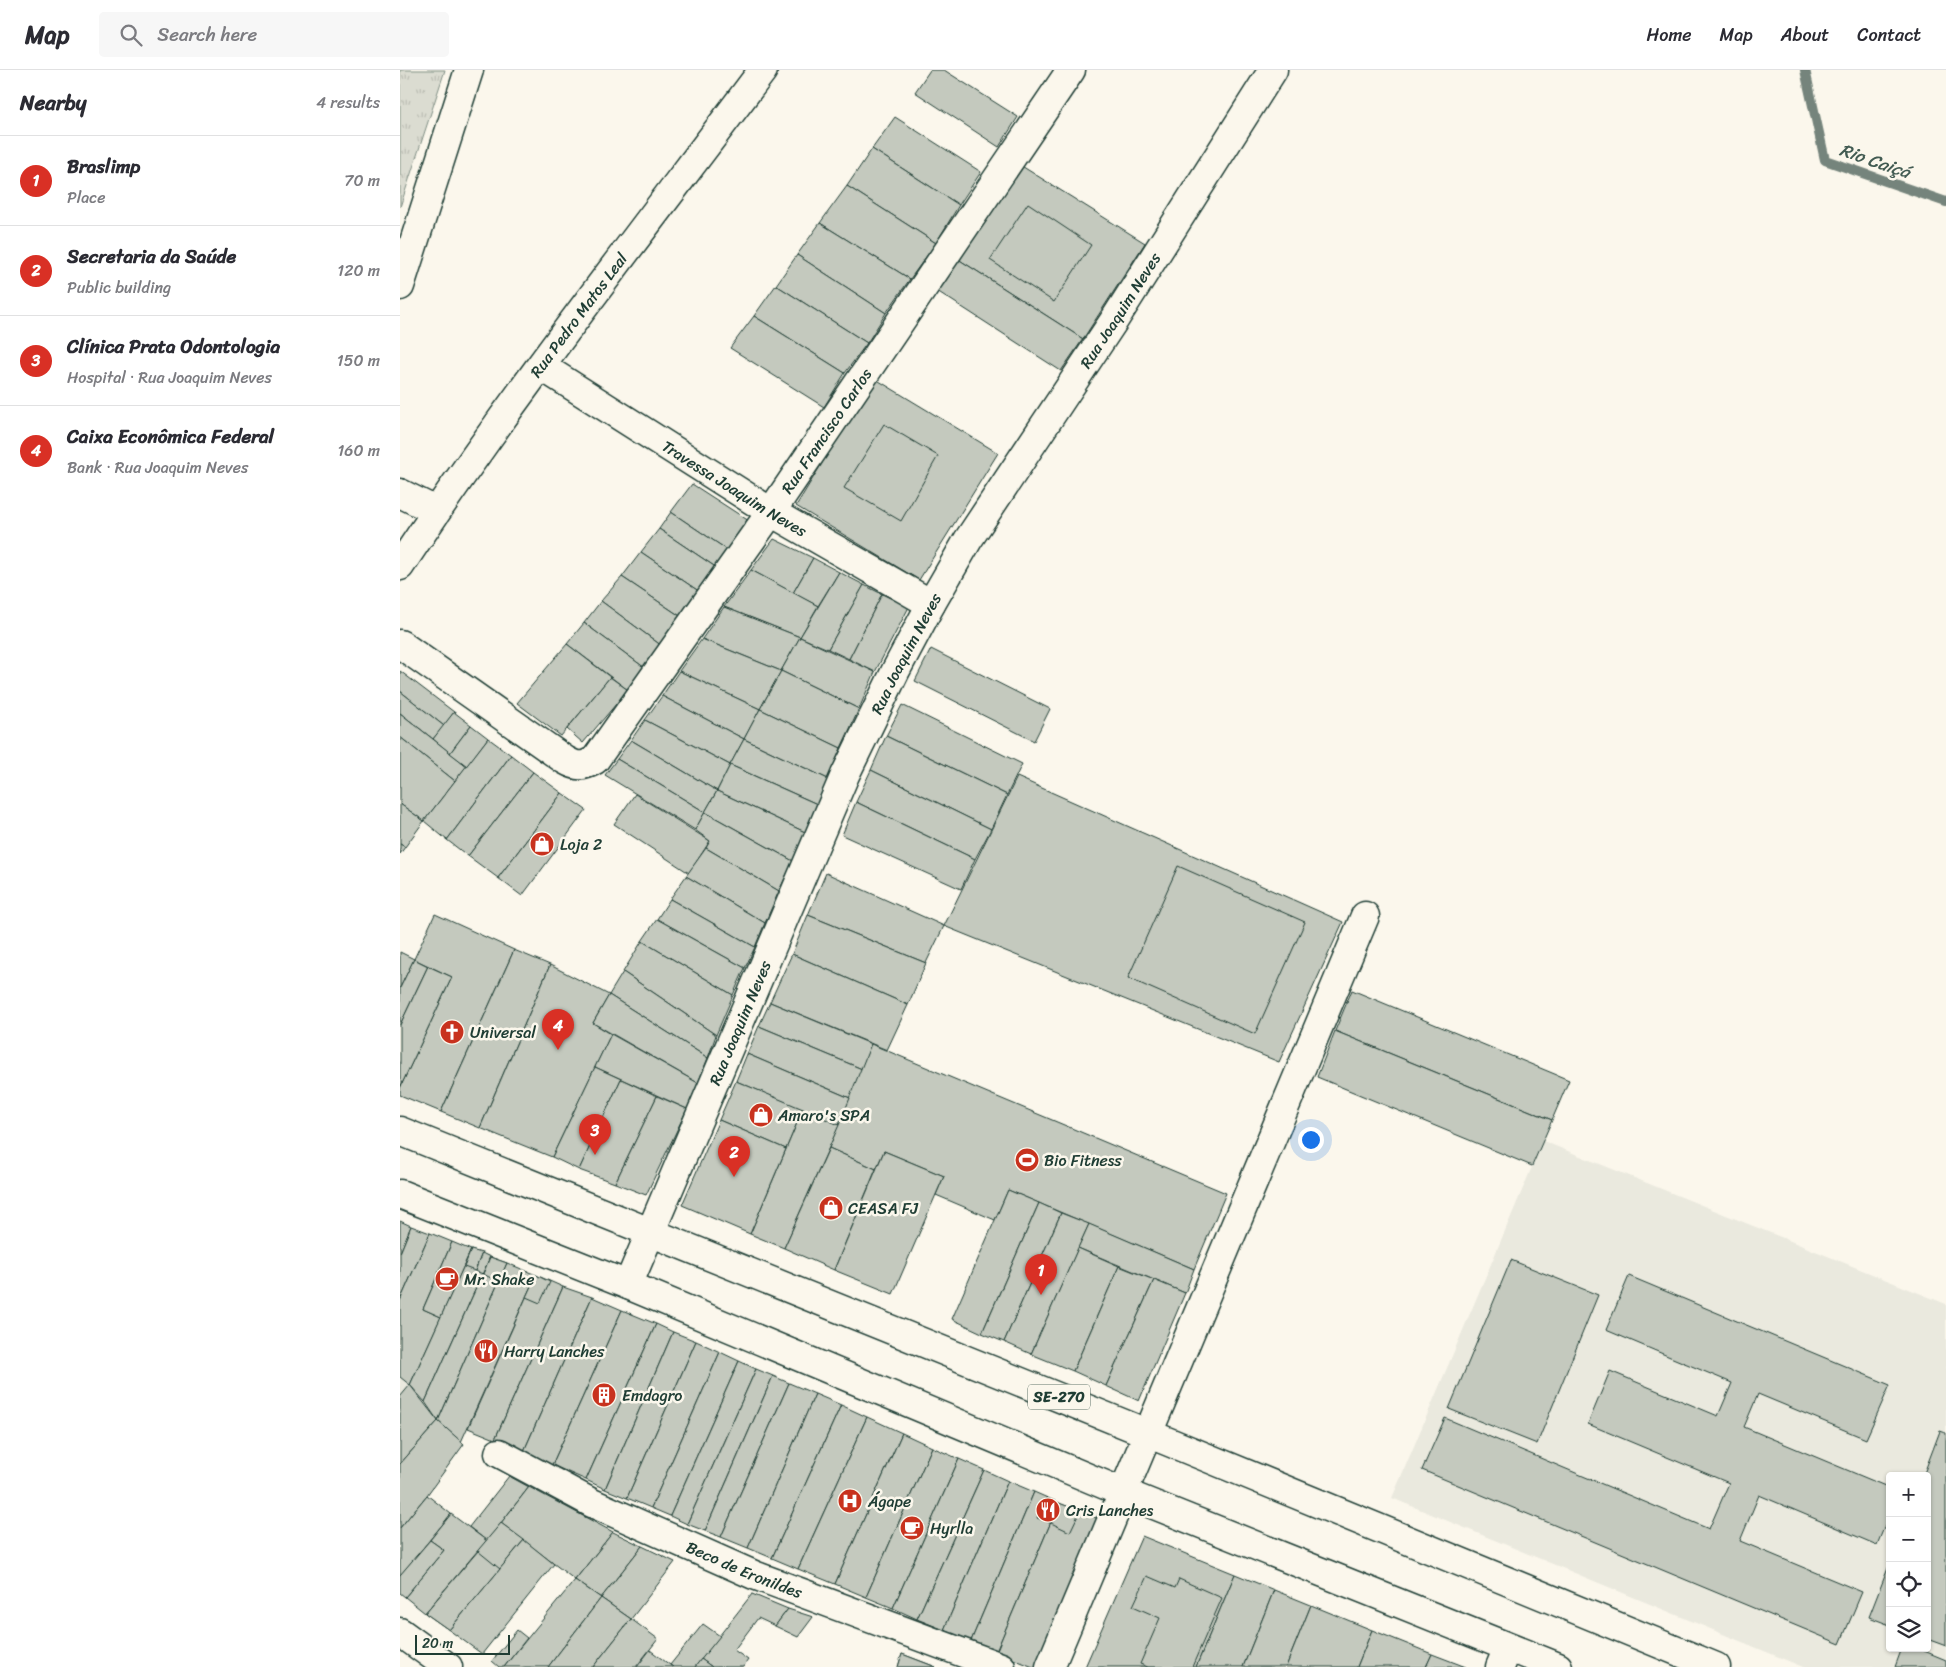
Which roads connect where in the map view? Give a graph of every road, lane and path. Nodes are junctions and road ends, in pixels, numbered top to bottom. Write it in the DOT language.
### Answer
graph roads {
  1 [pos="469,70"];
  2 [pos="763,70"];
  3 [pos="1070,70"];
  4 [pos="1273,70"];
  5 [pos="400,286"];
  6 [pos="541,366"];
  7 [pos="400,493"];
  8 [pos="436,511"];
  9 [pos="771,512"];
  10 [pos="400,566"];
  11 [pos="931,604"];
  12 [pos="400,644"];
  13 [pos="1365,916"];
  14 [pos="400,1131"];
  15 [pos="400,1194"];
  16 [pos="652,1232"];
  17 [pos="628,1285"];
  18 [pos="1148,1434"];
  19 [pos="499,1452"];
  20 [pos="1122,1492"];
  21 [pos="400,1632"];
  22 [pos="1666,1657"];
  23 [pos="1504,1658"];
  24 [pos="448,1667"];
  25 [pos="1001,1667"];
  26 [pos="1050,1667"];
  27 [pos="1558,1667"];
  28 [pos="1716,1667"];
  1 -- 5 [label="street"];
  2 -- 6 [label="street, Rua Pedro Matos Leal"];
  3 -- 9 [label="street, Rua Francisco Carlos"];
  4 -- 11 [label="street, Rua Joaquim Neves"];
  6 -- 8 [label="street, Rua Pedro Matos Leal"];
  6 -- 9 [label="street, Travessa Joaquim Neves"];
  7 -- 8 [label="street"];
  8 -- 10 [label="street, Rua Pedro Matos Leal"];
  9 -- 11 [label="street, Travessa Joaquim Neves"];
  9 -- 12 [label="street, Rua Francisco Carlos"];
  11 -- 16 [label="street, Rua Joaquim Neves"];
  13 -- 18 [label="street"];
  14 -- 16 [label="street, SE-270"];
  15 -- 17 [label="street"];
  16 -- 17 [label="street, Rua Joaquim Neves"];
  16 -- 18 [label="street, SE-270"];
  17 -- 20 [label="street"];
  18 -- 20 [label="street"];
  18 -- 22 [label="street, SE-270"];
  19 -- 25 [label="street, Beco de Eronildes"];
  20 -- 23 [label="street"];
  20 -- 26 [label="street"];
  21 -- 24 [label="street"];
  22 -- 28 [label="street, SE-270"];
  23 -- 27 [label="street"];
}
